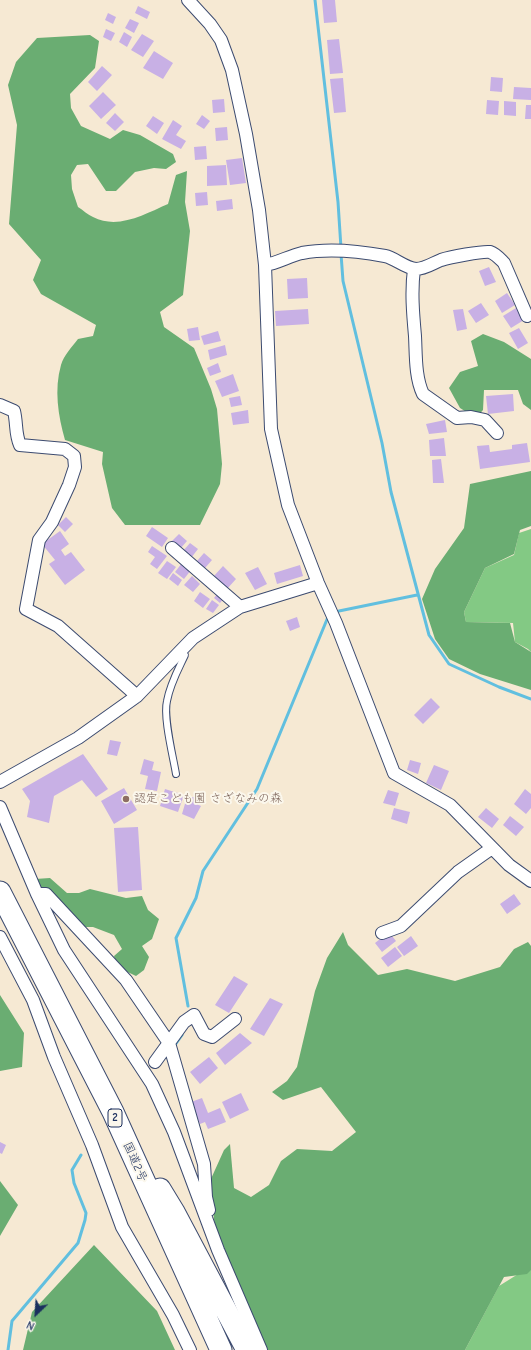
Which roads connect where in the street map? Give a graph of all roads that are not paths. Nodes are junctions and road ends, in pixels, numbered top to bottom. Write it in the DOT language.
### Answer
graph roads {
  1 [pos="188,0"];
  2 [pos="265,265"];
  3 [pos="414,269"];
  4 [pos="527,316"];
  5 [pos="0,405"];
  6 [pos="497,433"];
  7 [pos="172,548"];
  8 [pos="318,583"];
  9 [pos="240,607"];
  10 [pos="181,651"];
  11 [pos="137,696"];
  12 [pos="176,774"];
  13 [pos="0,782"];
  14 [pos="0,807"];
  15 [pos="492,848"];
  16 [pos="531,881"];
  17 [pos="0,892"];
  18 [pos="37,894"];
  19 [pos="382,933"];
  20 [pos="0,937"];
  21 [pos="235,1019"];
  22 [pos="169,1044"];
  23 [pos="155,1062"];
  24 [pos="113,1112"];
  25 [pos="138,1170"];
  26 [pos="209,1226"];
  27 [pos="190,1350"];
  28 [pos="206,1350"];
  29 [pos="220,1350"];
  30 [pos="247,1350"];
  31 [pos="261,1350"];
  1 -- 2 [label="street"];
  2 -- 3 [label="street"];
  2 -- 8 [label="street"];
  3 -- 4 [label="street"];
  3 -- 6 [label="street"];
  5 -- 11 [label="street"];
  7 -- 9 [label="street"];
  8 -- 9 [label="street"];
  8 -- 15 [label="street"];
  9 -- 10 [label="street"];
  10 -- 11 [label="street"];
  10 -- 12 [label="lane"];
  11 -- 13 [label="street"];
  14 -- 18 [label="street"];
  15 -- 16 [label="street"];
  15 -- 19 [label="street"];
  17 -- 24 [label="highway, 国道2号 / 2"];
  18 -- 22 [label="street"];
  18 -- 26 [label="street"];
  20 -- 27 [label="street"];
  21 -- 22 [label="street"];
  22 -- 23 [label="street"];
  22 -- 26 [label="street"];
  24 -- 25 [label="highway, 国道2号 / 2"];
  24 -- 30 [label="highway"];
  25 -- 28 [label="highway"];
  25 -- 29 [label="highway, 国道2号 / 2"];
  26 -- 31 [label="street"];
}
